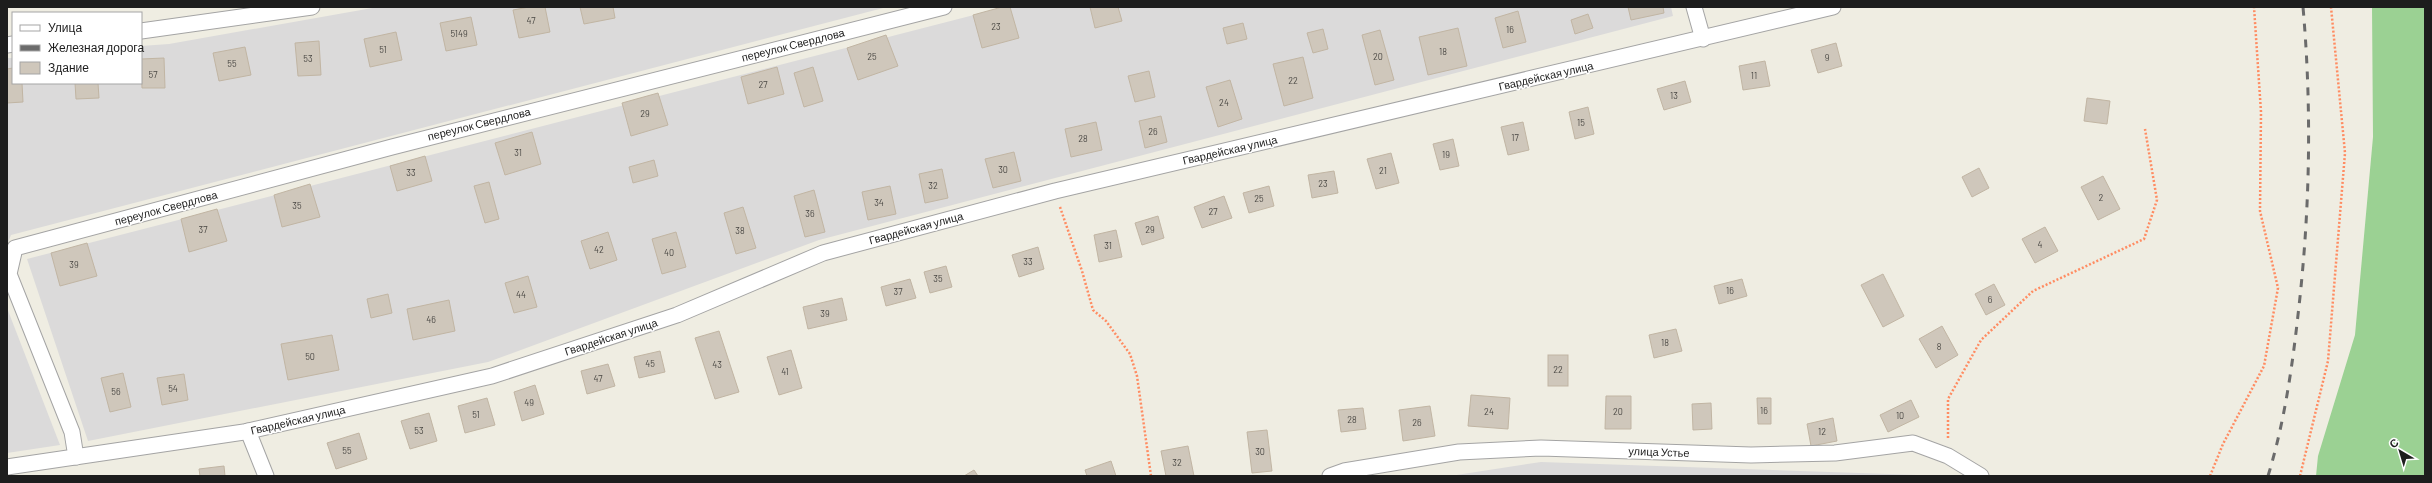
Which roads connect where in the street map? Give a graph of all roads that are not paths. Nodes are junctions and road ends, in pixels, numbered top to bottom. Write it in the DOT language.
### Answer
graph roads {
  1 [pos="312,7"];
  2 [pos="944,7"];
  3 [pos="1694,7"];
  4 [pos="1833,7"];
  5 [pos="142,31"];
  6 [pos="1702,39"];
  7 [pos="248,431"];
  8 [pos="76,457"];
  9 [pos="7,467"];
  10 [pos="266,476"];
  11 [pos="1330,476"];
  12 [pos="1981,476"];
  1 -- 5 [label="street"];
  2 -- 8 [label="street, переулок Свердлова"];
  3 -- 6 [label="street"];
  4 -- 6 [label="street, Гвардейская улица"];
  6 -- 7 [label="street, Гвардейская улица"];
  7 -- 8 [label="street, Гвардейская улица"];
  7 -- 10 [label="street"];
  8 -- 9 [label="street, Гвардейская улица"];
  11 -- 12 [label="street, улица Устье"];
}
